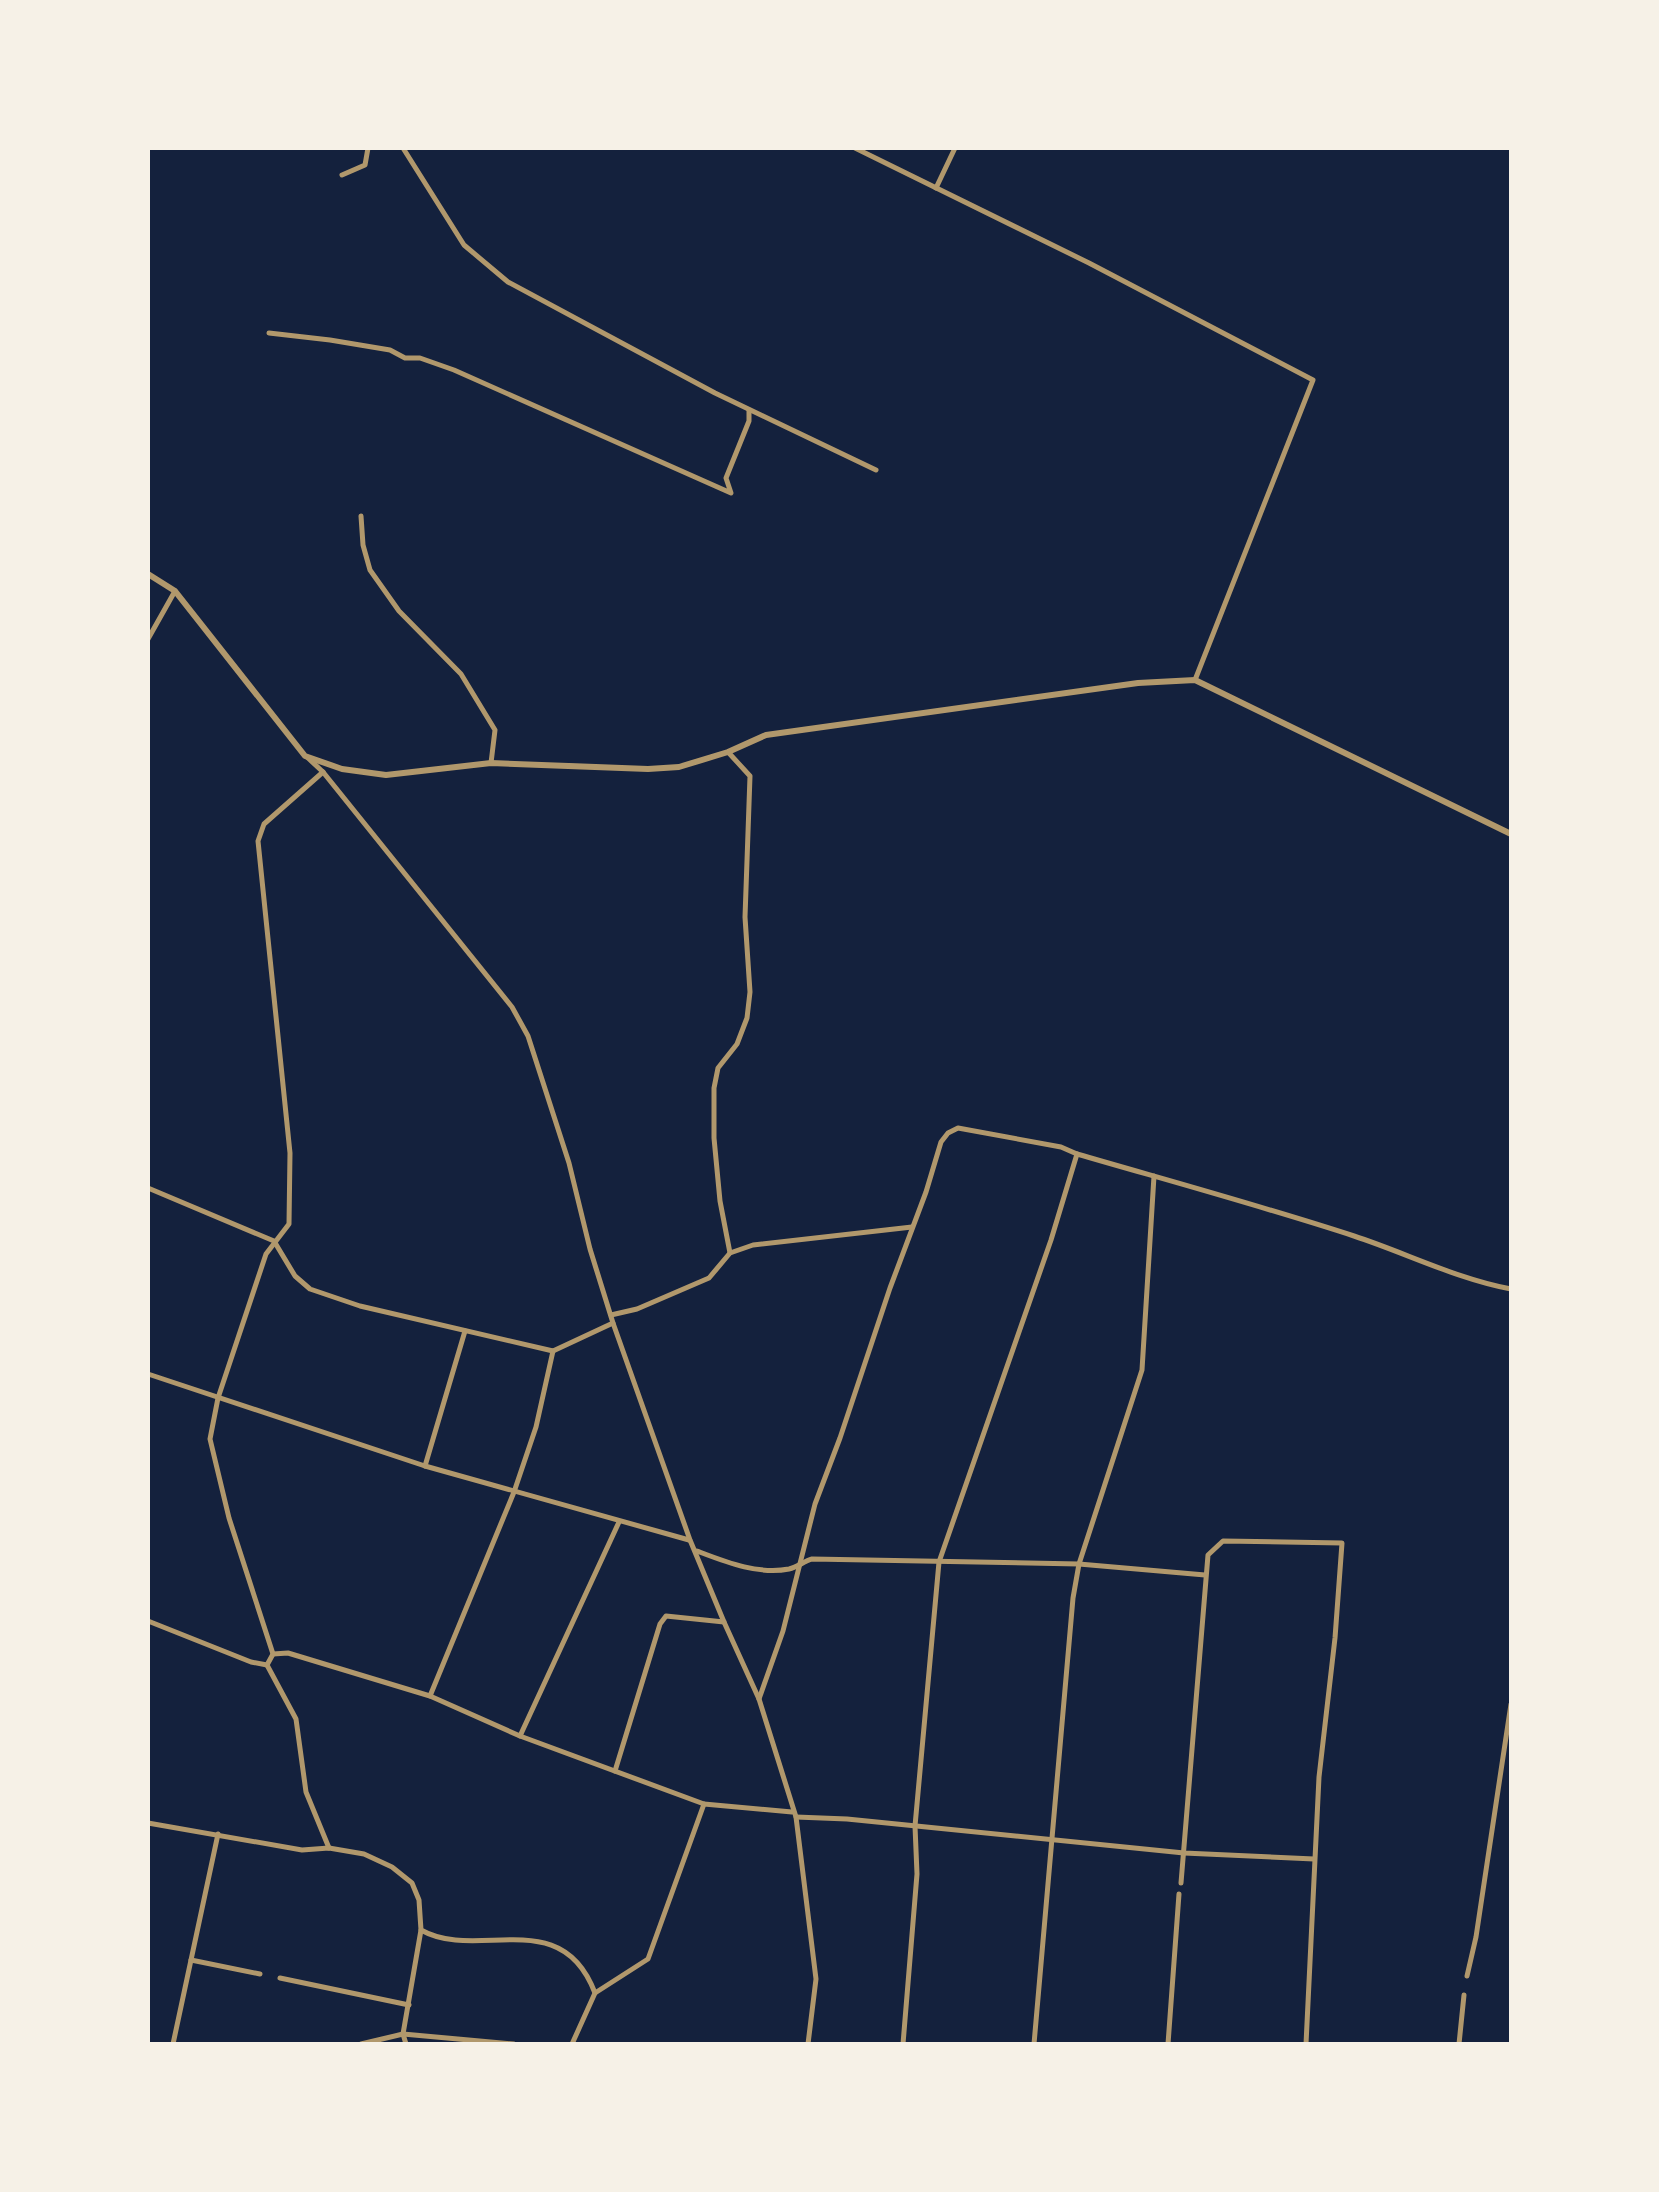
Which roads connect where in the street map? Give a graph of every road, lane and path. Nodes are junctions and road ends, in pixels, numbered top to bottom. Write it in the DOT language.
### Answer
graph roads {
  1 [pos="368,148"];
  2 [pos="403,148"];
  3 [pos="855,148"];
  4 [pos="955,148"];
  5 [pos="342,175"];
  6 [pos="936,188"];
  7 [pos="269,333"];
  8 [pos="748,409"];
  9 [pos="876,470"];
  10 [pos="361,516"];
  11 [pos="148,574"];
  12 [pos="175,591"];
  13 [pos="148,639"];
  14 [pos="1195,680"];
  15 [pos="728,752"];
  16 [pos="305,756"];
  17 [pos="491,763"];
  18 [pos="323,772"];
  19 [pos="1511,834"];
  20 [pos="1077,1154"];
  21 [pos="1154,1176"];
  22 [pos="148,1188"];
  23 [pos="912,1227"];
  24 [pos="274,1241"];
  25 [pos="730,1253"];
  26 [pos="1511,1289"];
  27 [pos="611,1315"];
  28 [pos="613,1323"];
  29 [pos="465,1331"];
  30 [pos="553,1351"];
  31 [pos="148,1374"];
  32 [pos="218,1398"];
  33 [pos="425,1466"];
  34 [pos="514,1492"];
  35 [pos="619,1522"];
  36 [pos="690,1540"];
  37 [pos="697,1551"];
  38 [pos="939,1562"];
  39 [pos="1079,1564"];
  40 [pos="801,1565"];
  41 [pos="1205,1575"];
  42 [pos="148,1621"];
  43 [pos="724,1622"];
  44 [pos="273,1654"];
  45 [pos="267,1665"];
  46 [pos="430,1696"];
  47 [pos="759,1699"];
  48 [pos="1511,1704"];
  49 [pos="520,1736"];
  50 [pos="615,1771"];
  51 [pos="704,1804"];
  52 [pos="794,1814"];
  53 [pos="148,1823"];
  54 [pos="915,1826"];
  55 [pos="218,1834"];
  56 [pos="1051,1839"];
  57 [pos="329,1848"];
  58 [pos="1184,1853"];
  59 [pos="1314,1859"];
  60 [pos="1181,1883"];
  61 [pos="1179,1894"];
  62 [pos="421,1930"];
  63 [pos="191,1960"];
  64 [pos="260,1974"];
  65 [pos="1467,1976"];
  66 [pos="280,1978"];
  67 [pos="595,1993"];
  68 [pos="1464,1995"];
  69 [pos="409,2005"];
  70 [pos="403,2034"];
  71 [pos="173,2044"];
  72 [pos="361,2044"];
  73 [pos="406,2044"];
  74 [pos="514,2044"];
  75 [pos="572,2044"];
  76 [pos="808,2044"];
  77 [pos="903,2044"];
  78 [pos="1034,2044"];
  79 [pos="1168,2044"];
  80 [pos="1306,2044"];
  81 [pos="1459,2044"];
  1 -- 5 [label="street"];
  2 -- 8 [label="street"];
  3 -- 6 [label="street"];
  4 -- 6 [label="street"];
  6 -- 14 [label="street"];
  7 -- 8 [label="street"];
  8 -- 9 [label="street"];
  10 -- 17 [label="street"];
  11 -- 12 [label="street"];
  12 -- 13 [label="street"];
  12 -- 16 [label="street"];
  14 -- 15 [label="street"];
  14 -- 19 [label="street"];
  15 -- 17 [label="street"];
  15 -- 25 [label="street"];
  16 -- 17 [label="street"];
  16 -- 18 [label="street"];
  18 -- 24 [label="street"];
  18 -- 27 [label="street"];
  20 -- 21 [label="street"];
  20 -- 23 [label="street"];
  20 -- 38 [label="street"];
  21 -- 26 [label="street"];
  21 -- 39 [label="street"];
  22 -- 24 [label="street"];
  23 -- 25 [label="street"];
  23 -- 40 [label="street"];
  24 -- 29 [label="street"];
  24 -- 32 [label="street"];
  25 -- 27 [label="street"];
  27 -- 28 [label="street"];
  28 -- 30 [label="street"];
  28 -- 36 [label="street"];
  29 -- 30 [label="street"];
  29 -- 33 [label="street"];
  30 -- 34 [label="street"];
  31 -- 32 [label="street"];
  32 -- 33 [label="street"];
  32 -- 44 [label="street"];
  33 -- 34 [label="street"];
  34 -- 35 [label="street"];
  34 -- 46 [label="street"];
  35 -- 36 [label="street"];
  35 -- 49 [label="street"];
  36 -- 37 [label="street"];
  37 -- 40 [label="street"];
  37 -- 43 [label="street"];
  38 -- 39 [label="street"];
  38 -- 40 [label="street"];
  38 -- 54 [label="street"];
  39 -- 41 [label="street"];
  39 -- 56 [label="street"];
  40 -- 47 [label="street"];
  41 -- 58 [label="street"];
  41 -- 59 [label="street"];
  42 -- 45 [label="street"];
  43 -- 47 [label="street"];
  43 -- 50 [label="street"];
  44 -- 45 [label="street"];
  44 -- 46 [label="street"];
  45 -- 57 [label="street"];
  46 -- 49 [label="street"];
  47 -- 52 [label="street"];
  48 -- 65 [label="street"];
  49 -- 50 [label="street"];
  50 -- 51 [label="street"];
  51 -- 52 [label="street"];
  51 -- 67 [label="street"];
  52 -- 54 [label="street"];
  52 -- 76 [label="street"];
  53 -- 55 [label="street"];
  54 -- 56 [label="street"];
  54 -- 77 [label="street"];
  55 -- 57 [label="street"];
  55 -- 63 [label="street"];
  56 -- 58 [label="street"];
  56 -- 78 [label="street"];
  57 -- 62 [label="street"];
  58 -- 59 [label="street"];
  58 -- 60 [label="street"];
  59 -- 80 [label="street"];
  61 -- 79 [label="street"];
  62 -- 67 [label="street"];
  62 -- 69 [label="street"];
  63 -- 64 [label="street"];
  63 -- 71 [label="street"];
  66 -- 69 [label="street"];
  67 -- 75 [label="street"];
  68 -- 81 [label="street"];
  69 -- 70 [label="street"];
  70 -- 72 [label="street"];
  70 -- 73 [label="street"];
  70 -- 74 [label="street"];
}
